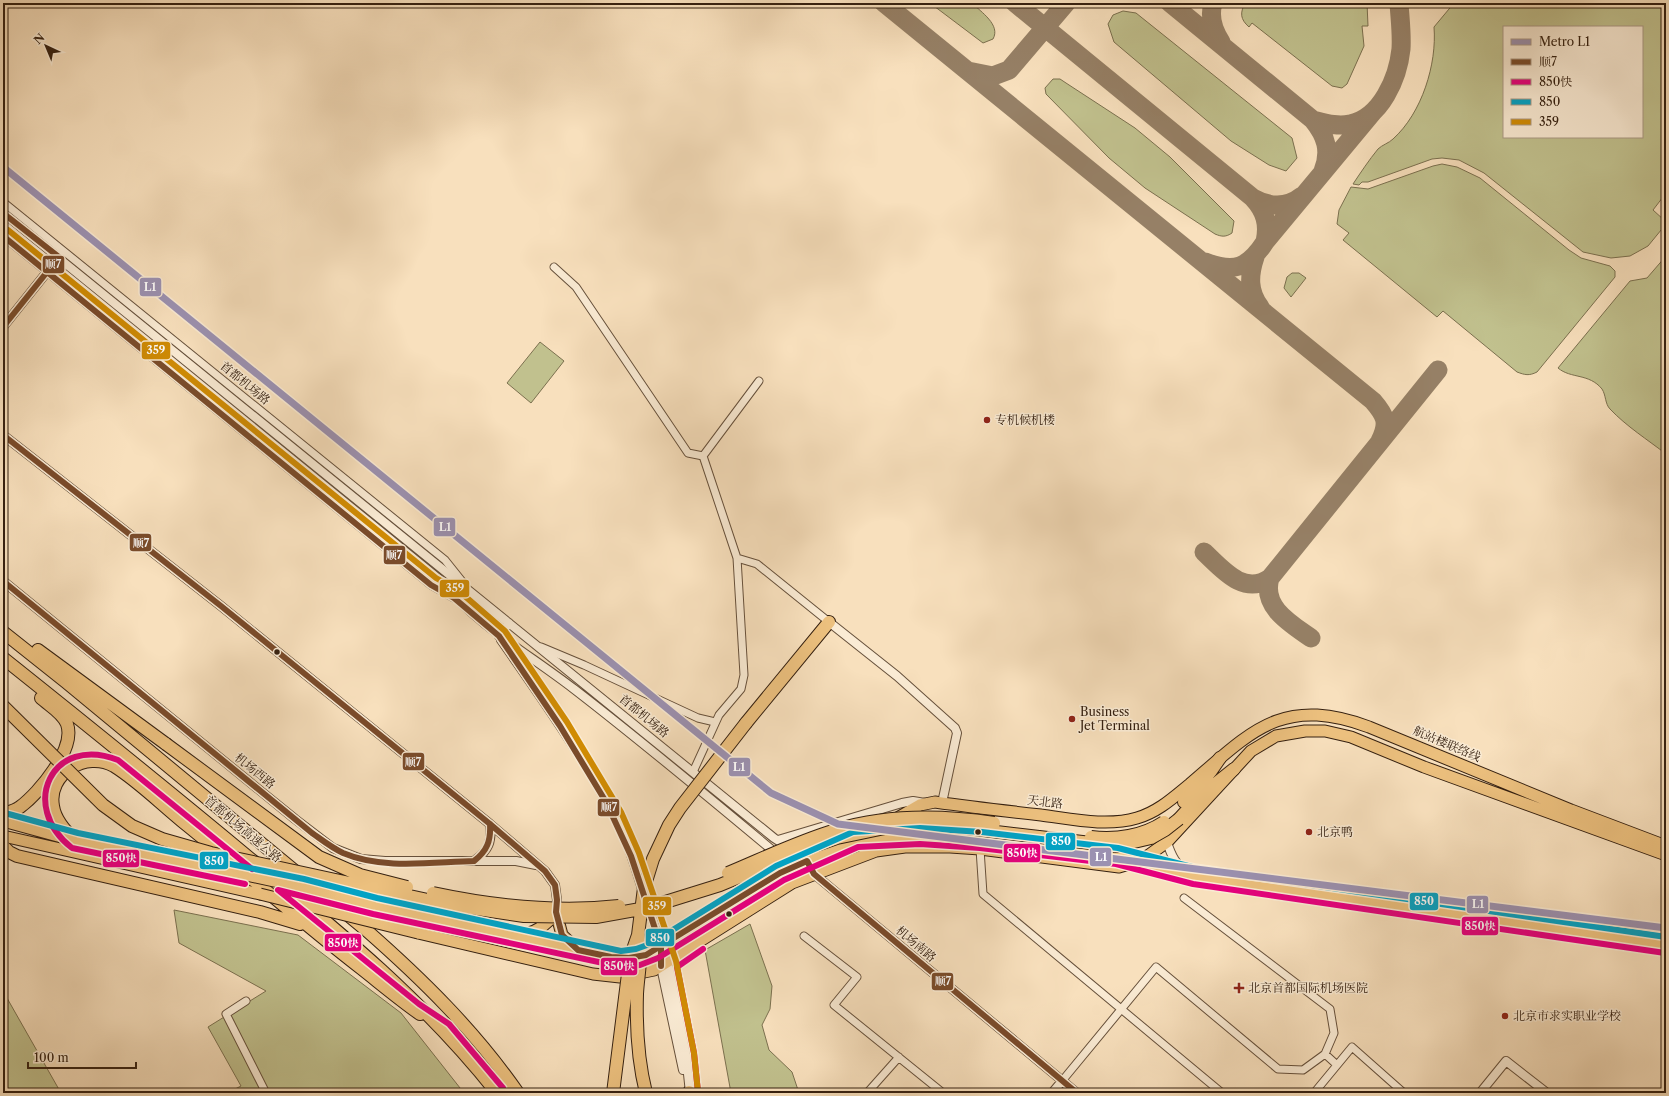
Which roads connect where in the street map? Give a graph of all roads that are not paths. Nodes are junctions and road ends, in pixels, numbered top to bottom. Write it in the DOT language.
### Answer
graph roads {
  1 [pos="3,202"];
  2 [pos="3,213"];
  3 [pos="3,224"];
  4 [pos="3,236"];
  5 [pos="61,254"];
  6 [pos="54,264"];
  7 [pos="554,267"];
  8 [pos="47,272"];
  9 [pos="3,327"];
  10 [pos="759,381"];
  11 [pos="3,435"];
  12 [pos="703,456"];
  13 [pos="737,558"];
  14 [pos="3,581"];
  15 [pos="454,598"];
  16 [pos="829,622"];
  17 [pos="509,623"];
  18 [pos="3,624"];
  19 [pos="3,632"];
  20 [pos="499,636"];
  21 [pos="536,645"];
  22 [pos="3,658"];
  23 [pos="21,672"];
  24 [pos="3,706"];
  25 [pos="715,722"];
  26 [pos="1220,758"];
  27 [pos="1234,769"];
  28 [pos="693,772"];
  29 [pos="926,803"];
  30 [pos="942,803"];
  31 [pos="3,814"];
  32 [pos="1176,817"];
  33 [pos="3,821"];
  34 [pos="490,824"];
  35 [pos="3,836"];
  36 [pos="778,840"];
  37 [pos="856,840"];
  38 [pos="76,841"];
  39 [pos="1167,842"];
  40 [pos="3,846"];
  41 [pos="1666,846"];
  42 [pos="980,849"];
  43 [pos="1666,855"];
  44 [pos="474,861"];
  45 [pos="807,861"];
  46 [pos="1136,862"];
  47 [pos="537,865"];
  48 [pos="797,866"];
  49 [pos="814,874"];
  50 [pos="1194,876"];
  51 [pos="1184,898"];
  52 [pos="556,912"];
  53 [pos="638,934"];
  54 [pos="508,935"];
  55 [pos="320,936"];
  56 [pos="804,936"];
  57 [pos="1666,945"];
  58 [pos="661,947"];
  59 [pos="578,950"];
  60 [pos="664,965"];
  61 [pos="246,1001"];
  62 [pos="1122,1008"];
  63 [pos="444,1030"];
  64 [pos="1325,1054"];
  65 [pos="899,1057"];
  66 [pos="1336,1065"];
  67 [pos="1062,1081"];
  68 [pos="266,1093"];
  69 [pos="497,1093"];
  70 [pos="518,1093"];
  71 [pos="613,1093"];
  72 [pos="646,1093"];
  73 [pos="689,1093"];
  74 [pos="867,1093"];
  75 [pos="943,1093"];
  76 [pos="1052,1093"];
  77 [pos="1077,1093"];
  78 [pos="1222,1093"];
  79 [pos="1314,1093"];
  80 [pos="1404,1093"];
  81 [pos="1480,1093"];
  82 [pos="1547,1093"];
  1 -- 5 [label="street, 首都机场路"];
  2 -- 5 [label="street, 首都机场路"];
  3 -- 6 [label="street, 首都机场路"];
  4 -- 8 [label="street, 首都机场路"];
  5 -- 6 [label="street"];
  5 -- 17 [label="street, 首都机场路"];
  6 -- 8 [label="street"];
  6 -- 15 [label="street, 首都机场路"];
  7 -- 12 [label="street"];
  8 -- 9 [label="street"];
  8 -- 15 [label="street, 首都机场路"];
  10 -- 12 [label="street"];
  11 -- 34 [label="street"];
  12 -- 13 [label="street"];
  13 -- 16 [label="street"];
  13 -- 25 [label="street"];
  14 -- 44 [label="street, 机场西路"];
  15 -- 20 [label="street, 首都机场路"];
  16 -- 30 [label="street"];
  16 -- 53 [label="highway, bridge"];
  17 -- 20 [label="street"];
  17 -- 21 [label="street, 首都机场路"];
  18 -- 32 [label="highway, bridge"];
  19 -- 70 [label="highway, 首都机场高速公路"];
  20 -- 48 [label="street, 首都机场路"];
  20 -- 58 [label="street, 首都机场路"];
  21 -- 25 [label="street"];
  21 -- 28 [label="street, 首都机场路"];
  22 -- 23 [label="highway, 首都机场高速公路"];
  23 -- 31 [label="highway"];
  23 -- 63 [label="highway, 首都机场高速公路"];
  24 -- 32 [label="highway, bridge"];
  25 -- 28 [label="street"];
  26 -- 30 [label="main road, 天北路"];
  26 -- 32 [label="highway"];
  26 -- 41 [label="main road, 航站楼联络线"];
  27 -- 32 [label="highway"];
  27 -- 39 [label="main road"];
  27 -- 43 [label="main road"];
  28 -- 36 [label="street, 首都机场路"];
  29 -- 30 [label="main road, 天北路"];
  29 -- 36 [label="street"];
  29 -- 37 [label="main road, 天北路"];
  33 -- 38 [label="main road"];
  34 -- 44 [label="street"];
  34 -- 47 [label="street"];
  35 -- 60 [label="main road, bridge"];
  36 -- 45 [label="street, 首都机场路"];
  37 -- 45 [label="main road, 天北路"];
  37 -- 46 [label="main road, 天北路"];
  38 -- 54 [label="main road, bridge"];
  38 -- 55 [label="highway"];
  39 -- 46 [label="main road"];
  39 -- 50 [label="street"];
  40 -- 55 [label="highway"];
  42 -- 46 [label="main road"];
  42 -- 49 [label="main road"];
  42 -- 62 [label="street"];
  44 -- 47 [label="street, 机场西路"];
  45 -- 48 [label="main road, 天北路"];
  45 -- 49 [label="street"];
  46 -- 50 [label="main road, 天北路"];
  47 -- 52 [label="street"];
  48 -- 49 [label="street, 首都机场路"];
  48 -- 58 [label="main road, 天北路"];
  49 -- 60 [label="main road"];
  49 -- 67 [label="street, 机场南路"];
  50 -- 57 [label="main road, 天北路"];
  51 -- 64 [label="street"];
  52 -- 54 [label="main road"];
  52 -- 59 [label="main road"];
  53 -- 71 [label="highway, bridge"];
  53 -- 72 [label="highway, bridge"];
  54 -- 59 [label="main road"];
  55 -- 63 [label="highway"];
  56 -- 65 [label="street"];
  58 -- 59 [label="main road"];
  58 -- 60 [label="street, 首都机场路"];
  60 -- 73 [label="street, 首都机场路"];
  61 -- 68 [label="street"];
  62 -- 64 [label="street"];
  62 -- 67 [label="street"];
  62 -- 78 [label="street"];
  63 -- 69 [label="highway, 首都机场高速公路"];
  64 -- 66 [label="street"];
  65 -- 74 [label="street"];
  65 -- 75 [label="street"];
  66 -- 79 [label="street"];
  66 -- 80 [label="street"];
  67 -- 76 [label="street"];
  67 -- 77 [label="street, 机场南路"];
  81 -- 82 [label="street"];
}
